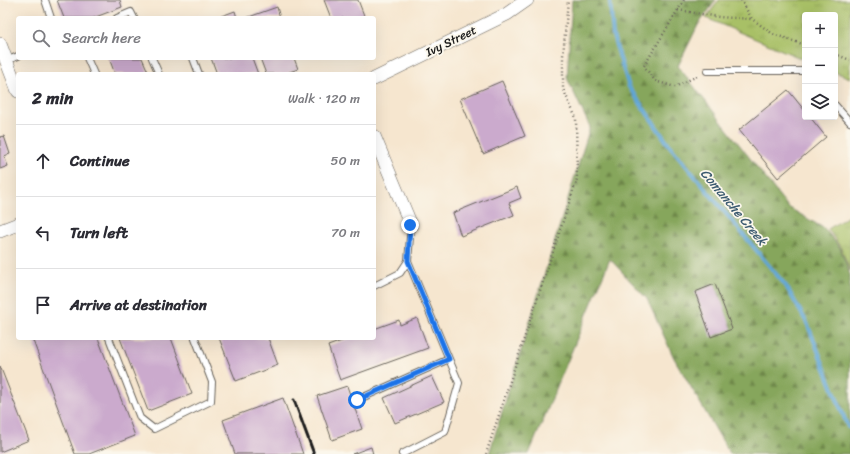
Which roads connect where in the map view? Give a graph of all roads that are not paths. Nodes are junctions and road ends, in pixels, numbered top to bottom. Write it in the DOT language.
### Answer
graph roads {
  1 [pos="45,0"];
  2 [pos="527,0"];
  3 [pos="50,16"];
  4 [pos="122,16"];
  5 [pos="133,16"];
  6 [pos="0,44"];
  7 [pos="12,59"];
  8 [pos="88,60"];
  9 [pos="153,60"];
  10 [pos="194,60"];
  11 [pos="706,71"];
  12 [pos="802,71"];
  13 [pos="93,72"];
  14 [pos="158,72"];
  15 [pos="198,72"];
  16 [pos="376,78"];
  17 [pos="16,80"];
  18 [pos="838,108"];
  19 [pos="850,122"];
  20 [pos="376,141"];
  21 [pos="16,225"];
  22 [pos="410,225"];
  23 [pos="0,231"];
  24 [pos="408,261"];
  25 [pos="376,285"];
  26 [pos="110,340"];
  27 [pos="196,340"];
  28 [pos="449,359"];
  29 [pos="357,400"];
  30 [pos="402,454"];
  1 -- 3 [label="lane"];
  2 -- 16 [label="street, Ivy Street"];
  4 -- 5 [label="lane"];
  6 -- 7 [label="street"];
  7 -- 17 [label="street"];
  8 -- 13 [label="lane"];
  9 -- 14 [label="lane"];
  10 -- 15 [label="lane"];
  11 -- 12 [label="lane"];
  18 -- 19 [label="lane"];
  20 -- 22 [label="street"];
  21 -- 23 [label="street"];
  22 -- 24 [label="lane"];
  24 -- 25 [label="lane"];
  24 -- 28 [label="lane"];
  26 -- 27 [label="lane"];
  28 -- 29 [label="lane"];
  28 -- 30 [label="lane"];
}
